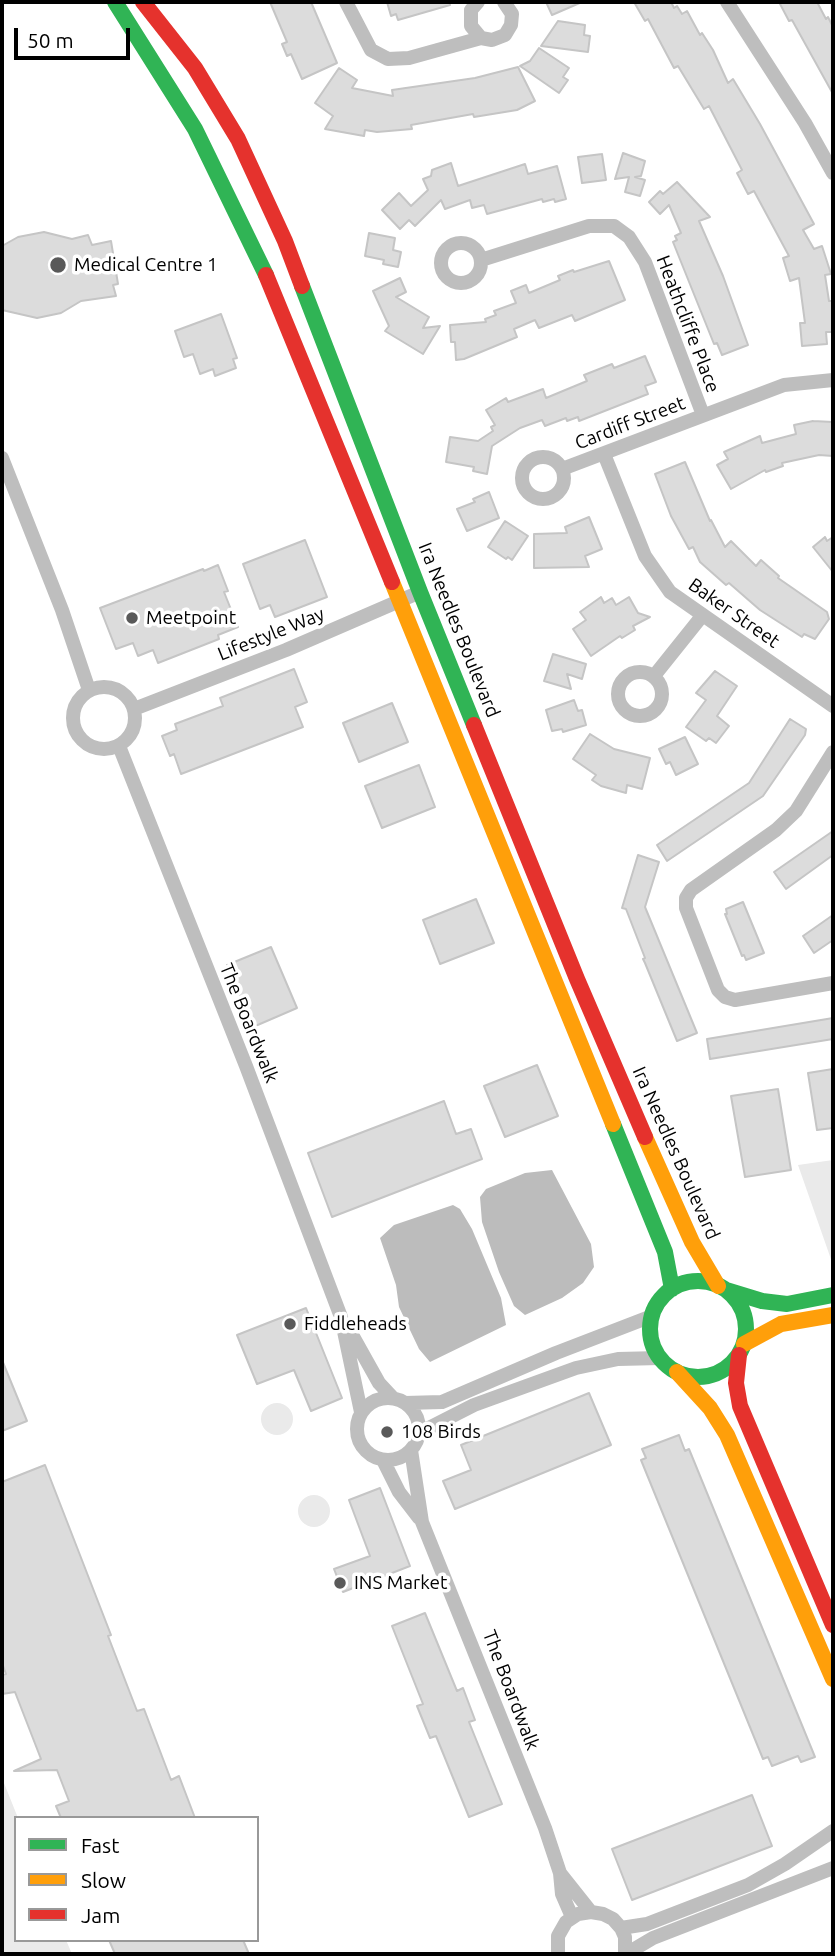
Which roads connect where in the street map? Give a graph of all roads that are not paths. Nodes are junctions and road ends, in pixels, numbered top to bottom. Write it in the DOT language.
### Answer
graph roads {
  1 [pos="115,2"];
  2 [pos="143,2"];
  3 [pos="346,2"];
  4 [pos="478,2"];
  5 [pos="503,2"];
  6 [pos="727,2"];
  7 [pos="481,38"];
  8 [pos="833,173"];
  9 [pos="481,260"];
  10 [pos="833,380"];
  11 [pos="703,415"];
  12 [pos="604,454"];
  13 [pos="2,458"];
  14 [pos="562,469"];
  15 [pos="420,592"];
  16 [pos="398,602"];
  17 [pos="702,616"];
  18 [pos="654,676"];
  19 [pos="89,690"];
  20 [pos="833,705"];
  21 [pos="134,709"];
  22 [pos="119,746"];
  23 [pos="833,752"];
  24 [pos="833,983"];
  25 [pos="722,1288"];
  26 [pos="672,1290"];
  27 [pos="833,1295"];
  28 [pos="833,1315"];
  29 [pos="652,1316"];
  30 [pos="341,1317"];
  31 [pos="741,1349"];
  32 [pos="660,1358"];
  33 [pos="677,1372"];
  34 [pos="399,1401"];
  35 [pos="361,1412"];
  36 [pos="419,1433"];
  37 [pos="411,1450"];
  38 [pos="383,1460"];
  39 [pos="422,1522"];
  40 [pos="833,1625"];
  41 [pos="833,1679"];
  42 [pos="833,1831"];
  43 [pos="833,1868"];
  44 [pos="560,1873"];
  45 [pos="591,1912"];
  46 [pos="572,1917"];
  47 [pos="621,1928"];
  48 [pos="558,1954"];
  49 [pos="626,1954"];
  1 -- 16 [label="main road"];
  2 -- 15 [label="main road, Ira Needles Boulevard"];
  3 -- 7 [label="street"];
  4 -- 7 [label="street"];
  5 -- 7 [label="street"];
  6 -- 8 [label="street"];
  9 -- 11 [label="street, Heathcliffe Place"];
  10 -- 11 [label="street, Cardiff Street"];
  11 -- 12 [label="street, Cardiff Street"];
  12 -- 14 [label="street, Cardiff Street"];
  12 -- 17 [label="street, Baker Street"];
  13 -- 19 [label="street"];
  15 -- 16 [label="street, Lifestyle Way"];
  15 -- 25 [label="main road, Ira Needles Boulevard"];
  16 -- 21 [label="street, Lifestyle Way"];
  16 -- 26 [label="main road"];
  17 -- 18 [label="street"];
  17 -- 20 [label="street, Baker Street"];
  19 -- 21 [label="street"];
  19 -- 22 [label="street"];
  21 -- 22 [label="street"];
  22 -- 30 [label="street, The Boardwalk"];
  23 -- 24 [label="street"];
  25 -- 26 [label="main road"];
  25 -- 27 [label="main road"];
  25 -- 31 [label="main road"];
  26 -- 29 [label="main road"];
  28 -- 31 [label="main road"];
  29 -- 32 [label="main road"];
  29 -- 34 [label="street"];
  30 -- 34 [label="street, The Boardwalk"];
  30 -- 35 [label="street, The Boardwalk"];
  31 -- 33 [label="main road"];
  31 -- 40 [label="main road"];
  32 -- 33 [label="main road"];
  32 -- 36 [label="street"];
  33 -- 41 [label="main road"];
  34 -- 35 [label="street"];
  34 -- 36 [label="street"];
  35 -- 38 [label="street"];
  36 -- 37 [label="street"];
  37 -- 38 [label="street"];
  37 -- 39 [label="street, The Boardwalk"];
  38 -- 39 [label="street, The Boardwalk"];
  39 -- 44 [label="street, The Boardwalk"];
  42 -- 47 [label="street"];
  43 -- 49 [label="street"];
  44 -- 45 [label="street, The Boardwalk"];
  44 -- 46 [label="street, The Boardwalk"];
  45 -- 46 [label="street"];
  45 -- 47 [label="street"];
  46 -- 48 [label="street"];
  47 -- 49 [label="street"];
}
